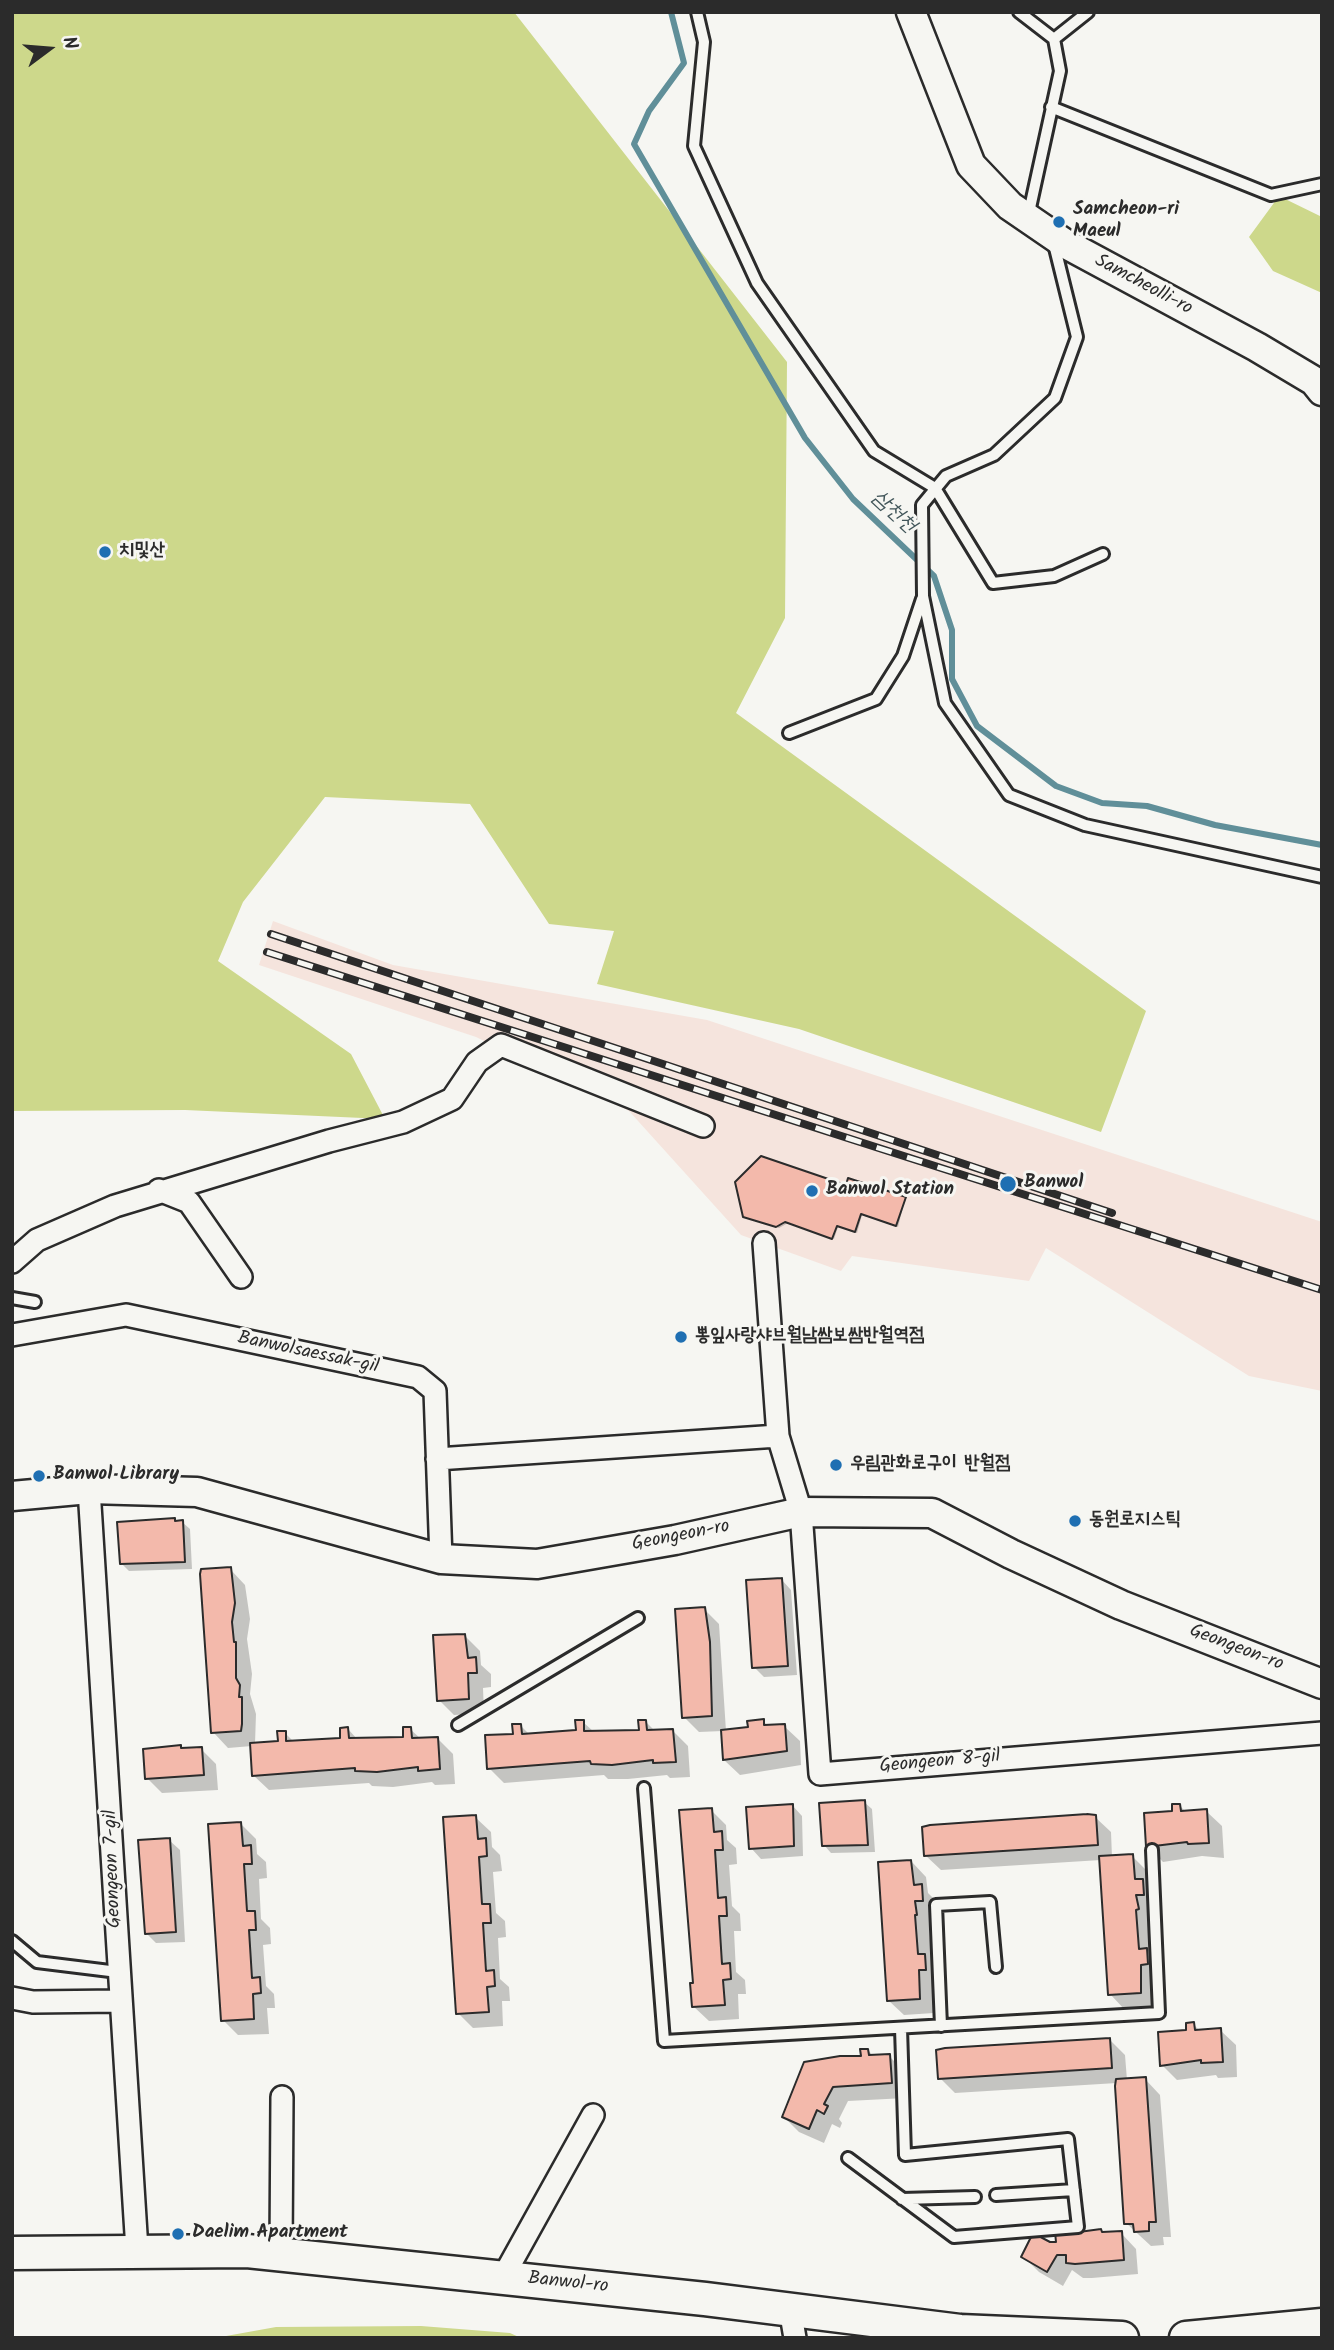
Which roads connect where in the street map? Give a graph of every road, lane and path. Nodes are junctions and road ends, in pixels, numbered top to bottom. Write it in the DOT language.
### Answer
graph roads {
  1 [pos="697,12"];
  2 [pos="911,12"];
  3 [pos="1019,12"];
  4 [pos="1088,12"];
  5 [pos="1054,39"];
  6 [pos="1052,107"];
  7 [pos="1322,184"];
  8 [pos="1028,219"];
  9 [pos="1051,234"];
  10 [pos="1322,391"];
  11 [pos="935,488"];
  12 [pos="1103,554"];
  13 [pos="923,596"];
  14 [pos="789,733"];
  15 [pos="1322,877"];
  16 [pos="703,1126"];
  17 [pos="159,1191"];
  18 [pos="764,1243"];
  19 [pos="12,1262"];
  20 [pos="241,1277"];
  21 [pos="12,1298"];
  22 [pos="35,1302"];
  23 [pos="12,1335"];
  24 [pos="778,1436"];
  25 [pos="438,1459"];
  26 [pos="89,1489"];
  27 [pos="12,1496"];
  28 [pos="801,1512"];
  29 [pos="441,1559"];
  30 [pos="638,1618"];
  31 [pos="1322,1684"];
  32 [pos="458,1725"];
  33 [pos="1322,1732"];
  34 [pos="644,1788"];
  35 [pos="1152,1850"];
  36 [pos="12,1941"];
  37 [pos="996,1967"];
  38 [pos="118,1972"];
  39 [pos="12,1998"];
  40 [pos="119,2001"];
  41 [pos="941,2026"];
  42 [pos="901,2028"];
  43 [pos="282,2097"];
  44 [pos="593,2115"];
  45 [pos="848,2158"];
  46 [pos="1074,2190"];
  47 [pos="996,2195"];
  48 [pos="975,2197"];
  49 [pos="902,2199"];
  50 [pos="137,2250"];
  51 [pos="12,2253"];
  52 [pos="281,2254"];
  53 [pos="503,2277"];
  54 [pos="792,2324"];
  55 [pos="1322,2325"];
  56 [pos="1201,2337"];
  57 [pos="1122,2338"];
  1 -- 11 [label="lane"];
  2 -- 8 [label="street, Samcheolli-ro"];
  3 -- 5 [label="lane"];
  4 -- 5 [label="lane"];
  5 -- 6 [label="lane"];
  6 -- 7 [label="lane"];
  6 -- 8 [label="lane"];
  8 -- 9 [label="street, Samcheolli-ro"];
  9 -- 10 [label="street, Samcheolli-ro"];
  9 -- 11 [label="lane"];
  11 -- 12 [label="lane"];
  11 -- 13 [label="lane"];
  13 -- 14 [label="lane"];
  13 -- 15 [label="lane"];
  16 -- 17 [label="street"];
  17 -- 19 [label="street"];
  17 -- 20 [label="street"];
  18 -- 24 [label="street"];
  21 -- 22 [label="lane"];
  23 -- 25 [label="street, Banwolsaessak-gil"];
  24 -- 25 [label="street"];
  24 -- 28 [label="street"];
  25 -- 29 [label="street, Banwolsaessak-gil"];
  26 -- 27 [label="street, Geongeon-ro"];
  26 -- 29 [label="street, Geongeon-ro"];
  26 -- 38 [label="street, Geongeon 7-gil"];
  28 -- 29 [label="street, Geongeon-ro"];
  28 -- 31 [label="street, Geongeon-ro"];
  28 -- 33 [label="street, Geongeon 8-gil"];
  30 -- 32 [label="lane"];
  34 -- 42 [label="lane"];
  35 -- 41 [label="lane"];
  36 -- 38 [label="lane"];
  37 -- 41 [label="lane"];
  38 -- 40 [label="street, Geongeon 7-gil"];
  39 -- 40 [label="street"];
  40 -- 50 [label="street, Geongeon 7-gil"];
  41 -- 42 [label="lane"];
  42 -- 46 [label="lane"];
  43 -- 52 [label="street"];
  44 -- 53 [label="street"];
  45 -- 49 [label="lane"];
  46 -- 47 [label="lane"];
  46 -- 49 [label="lane"];
  48 -- 49 [label="lane"];
  50 -- 51 [label="main road, Banwol-ro"];
  50 -- 52 [label="main road, Banwol-ro"];
  52 -- 53 [label="main road, Banwol-ro"];
  53 -- 54 [label="main road, Banwol-ro"];
  54 -- 57 [label="main road, Banwol-ro"];
  55 -- 56 [label="main road"];
}
